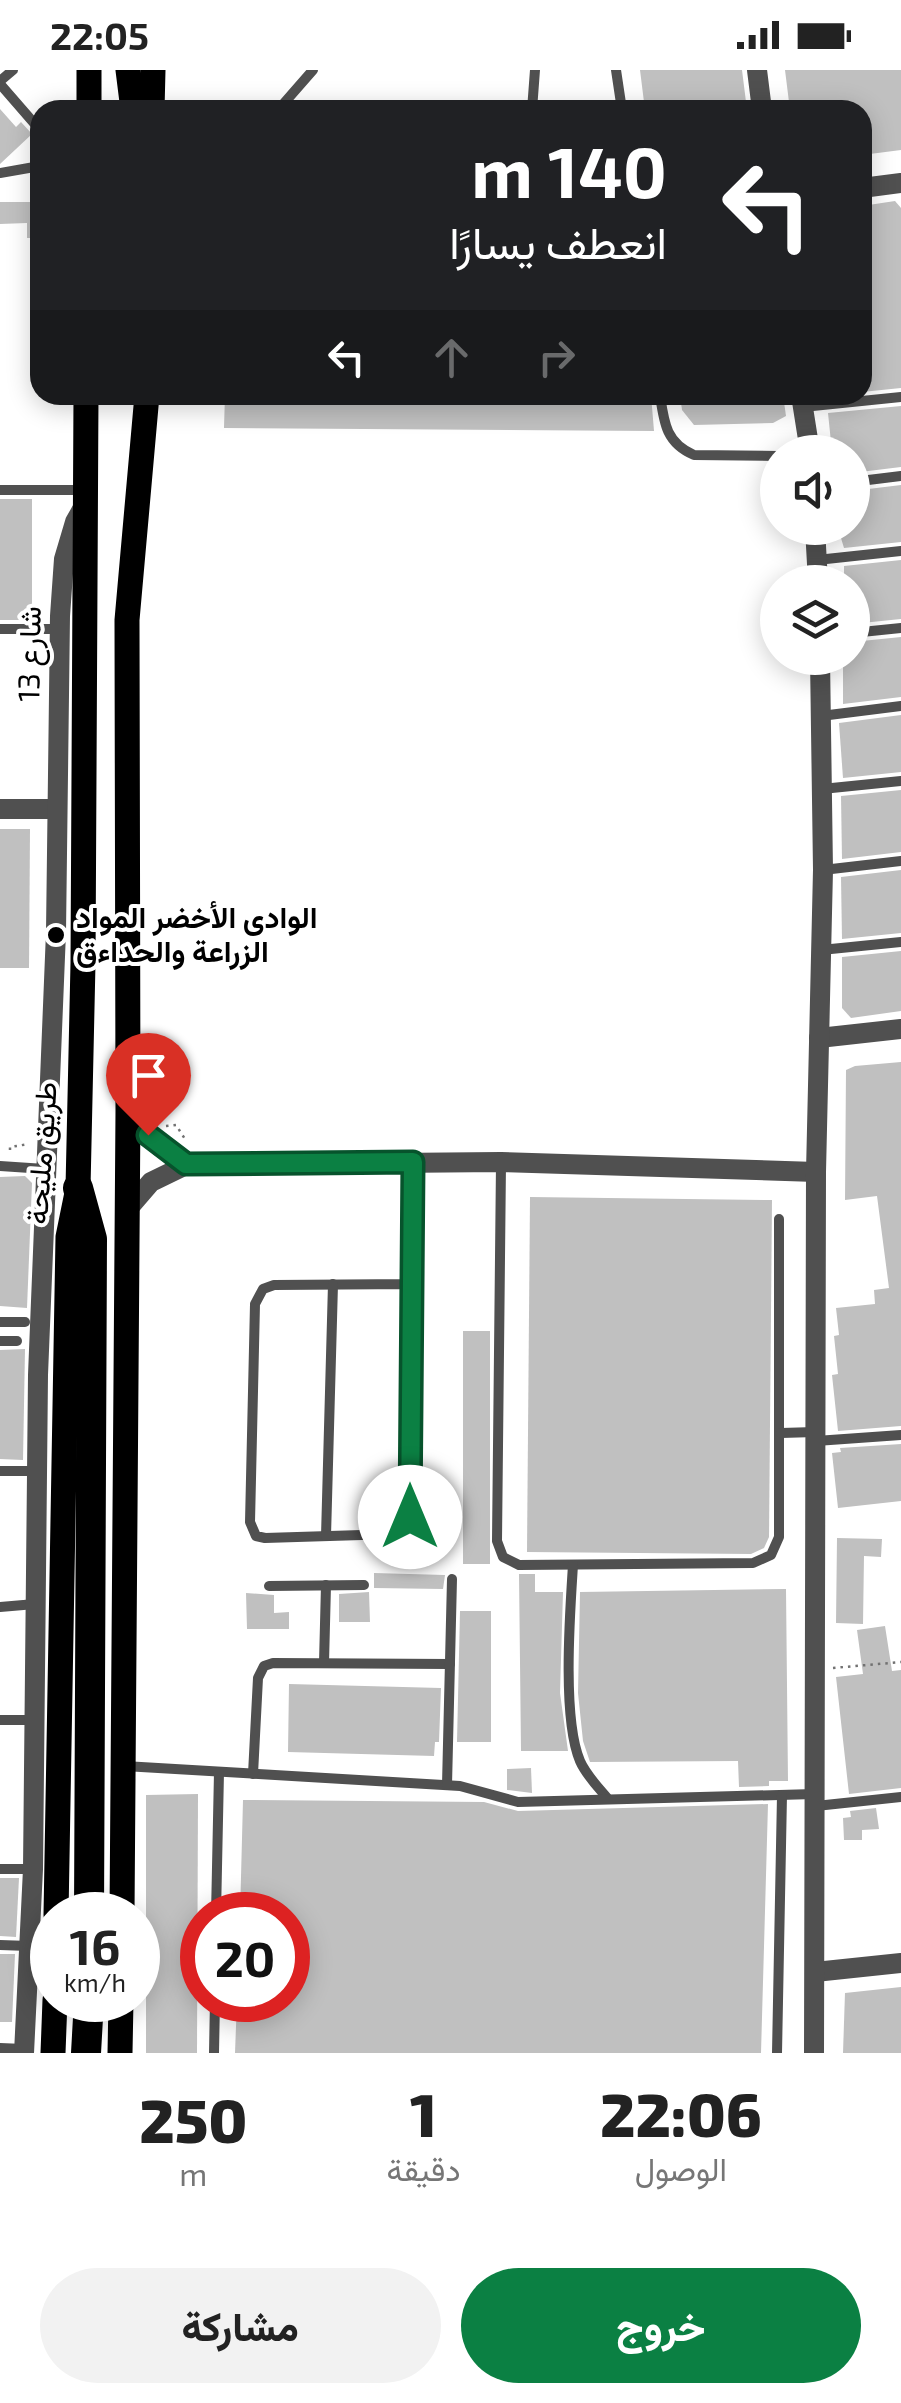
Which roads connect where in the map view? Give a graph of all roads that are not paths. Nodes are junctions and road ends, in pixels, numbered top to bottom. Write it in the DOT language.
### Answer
graph roads {
  1 [pos="13,70"];
  2 [pos="128,70"];
  3 [pos="153,70"];
  4 [pos="313,70"];
  5 [pos="535,70"];
  6 [pos="616,70"];
  7 [pos="757,70"];
  8 [pos="0,82"];
  9 [pos="132,100"];
  10 [pos="152,100"];
  11 [pos="287,100"];
  12 [pos="533,100"];
  13 [pos="620,100"];
  14 [pos="761,100"];
  15 [pos="30,118"];
  16 [pos="30,168"];
  17 [pos="0,172"];
  18 [pos="901,183"];
  19 [pos="872,187"];
  20 [pos="901,397"];
  21 [pos="872,398"];
  22 [pos="86,405"];
  23 [pos="146,405"];
  24 [pos="662,405"];
  25 [pos="803,405"];
  26 [pos="807,435"];
  27 [pos="760,456"];
  28 [pos="901,476"];
  29 [pos="870,480"];
  30 [pos="0,490"];
  31 [pos="85,497"];
  32 [pos="816,545"];
  33 [pos="901,551"];
  34 [pos="817,560"];
  35 [pos="817,565"];
  36 [pos="901,628"];
  37 [pos="0,629"];
  38 [pos="60,629"];
  39 [pos="870,631"];
  40 [pos="820,675"];
  41 [pos="901,706"];
  42 [pos="820,716"];
  43 [pos="901,781"];
  44 [pos="822,790"];
  45 [pos="0,808"];
  46 [pos="56,810"];
  47 [pos="901,861"];
  48 [pos="823,870"];
  49 [pos="901,942"];
  50 [pos="821,950"];
  51 [pos="901,1029"];
  52 [pos="819,1038"];
  53 [pos="128,1110"];
  54 [pos="413,1162"];
  55 [pos="501,1162"];
  56 [pos="186,1164"];
  57 [pos="0,1166"];
  58 [pos="45,1169"];
  59 [pos="816,1172"];
  60 [pos="78,1188"];
  61 [pos="126,1211"];
  62 [pos="779,1219"];
  63 [pos="333,1284"];
  64 [pos="412,1284"];
  65 [pos="0,1322"];
  66 [pos="25,1322"];
  67 [pos="0,1341"];
  68 [pos="17,1342"];
  69 [pos="780,1433"];
  70 [pos="901,1434"];
  71 [pos="816,1437"];
  72 [pos="0,1471"];
  73 [pos="36,1471"];
  74 [pos="326,1536"];
  75 [pos="573,1565"];
  76 [pos="452,1580"];
  77 [pos="364,1585"];
  78 [pos="269,1586"];
  79 [pos="326,1586"];
  80 [pos="36,1604"];
  81 [pos="0,1608"];
  82 [pos="324,1663"];
  83 [pos="450,1664"];
  84 [pos="0,1720"];
  85 [pos="34,1720"];
  86 [pos="123,1766"];
  87 [pos="219,1772"];
  88 [pos="253,1774"];
  89 [pos="447,1785"];
  90 [pos="782,1795"];
  91 [pos="901,1797"];
  92 [pos="608,1799"];
  93 [pos="816,1800"];
  94 [pos="0,1868"];
  95 [pos="33,1868"];
  96 [pos="32,1892"];
  97 [pos="56,1892"];
  98 [pos="89,1892"];
  99 [pos="122,1892"];
  100 [pos="216,1892"];
  101 [pos="0,1945"];
  102 [pos="30,1946"];
  103 [pos="901,1963"];
  104 [pos="815,1972"];
  105 [pos="54,2022"];
  106 [pos="88,2022"];
  107 [pos="121,2022"];
  108 [pos="215,2022"];
  109 [pos="0,2048"];
  110 [pos="25,2051"];
  111 [pos="53,2053"];
  112 [pos="86,2053"];
  113 [pos="120,2053"];
  114 [pos="214,2053"];
  115 [pos="777,2053"];
  116 [pos="814,2053"];
  1 -- 8 [label="lane"];
  2 -- 9 [label="main road"];
  3 -- 10 [label="main road"];
  4 -- 11 [label="lane"];
  5 -- 12 [label="lane"];
  6 -- 13 [label="lane"];
  7 -- 14 [label="street"];
  8 -- 15 [label="lane"];
  16 -- 17 [label="lane"];
  18 -- 19 [label="street"];
  20 -- 21 [label="lane"];
  22 -- 31 [label="main road, طريق مليحة"];
  23 -- 53 [label="main road"];
  24 -- 27 [label="lane"];
  25 -- 26 [label="street"];
  28 -- 29 [label="lane"];
  30 -- 31 [label="lane"];
  31 -- 38 [label="street, شارع 13"];
  31 -- 60 [label="main road, طريق مليحة"];
  32 -- 34 [label="street"];
  33 -- 34 [label="lane"];
  34 -- 35 [label="street"];
  36 -- 39 [label="lane"];
  37 -- 38 [label="lane"];
  38 -- 46 [label="street, شارع 13"];
  40 -- 42 [label="street"];
  41 -- 42 [label="lane"];
  42 -- 44 [label="street"];
  43 -- 44 [label="lane"];
  44 -- 48 [label="street"];
  45 -- 46 [label="street"];
  46 -- 58 [label="street, شارع 13"];
  47 -- 48 [label="lane"];
  48 -- 50 [label="street"];
  49 -- 50 [label="lane"];
  50 -- 52 [label="street"];
  51 -- 52 [label="street"];
  52 -- 59 [label="street"];
  53 -- 56 [label="street"];
  53 -- 61 [label="main road"];
  54 -- 55 [label="street"];
  54 -- 56 [label="street"];
  54 -- 64 [label="lane"];
  55 -- 59 [label="street"];
  55 -- 75 [label="lane"];
  56 -- 61 [label="street"];
  57 -- 58 [label="lane"];
  58 -- 73 [label="street, شارع 13"];
  59 -- 71 [label="street"];
  60 -- 97 [label="main road, طريق مليحة"];
  60 -- 98 [label="highway"];
  61 -- 86 [label="main road"];
  62 -- 69 [label="lane"];
  63 -- 64 [label="lane"];
  63 -- 74 [label="lane"];
  63 -- 74 [label="lane"];
  64 -- 74 [label="lane"];
  65 -- 66 [label="lane"];
  67 -- 68 [label="lane"];
  69 -- 71 [label="lane"];
  69 -- 75 [label="lane"];
  70 -- 71 [label="lane"];
  71 -- 93 [label="street"];
  72 -- 73 [label="lane"];
  73 -- 80 [label="street, شارع 13"];
  75 -- 92 [label="lane"];
  76 -- 83 [label="lane"];
  77 -- 79 [label="lane"];
  78 -- 79 [label="lane"];
  79 -- 82 [label="lane"];
  80 -- 81 [label="lane"];
  80 -- 85 [label="street, شارع 13"];
  82 -- 83 [label="lane"];
  82 -- 88 [label="lane"];
  83 -- 89 [label="lane"];
  84 -- 85 [label="lane"];
  85 -- 95 [label="street, شارع 13"];
  86 -- 87 [label="lane"];
  86 -- 99 [label="main road"];
  87 -- 88 [label="lane"];
  87 -- 100 [label="lane"];
  88 -- 89 [label="lane"];
  89 -- 92 [label="lane"];
  90 -- 92 [label="lane"];
  90 -- 93 [label="lane"];
  90 -- 115 [label="lane"];
  91 -- 93 [label="lane"];
  93 -- 104 [label="street"];
  94 -- 95 [label="lane"];
  95 -- 96 [label="street, شارع 13"];
  101 -- 102 [label="lane"];
  102 -- 110 [label="street, شارع 13"];
  103 -- 104 [label="street"];
  104 -- 116 [label="street"];
  105 -- 111 [label="main road"];
  106 -- 112 [label="highway"];
  107 -- 113 [label="main road"];
  108 -- 114 [label="lane"];
  109 -- 110 [label="lane"];
}
